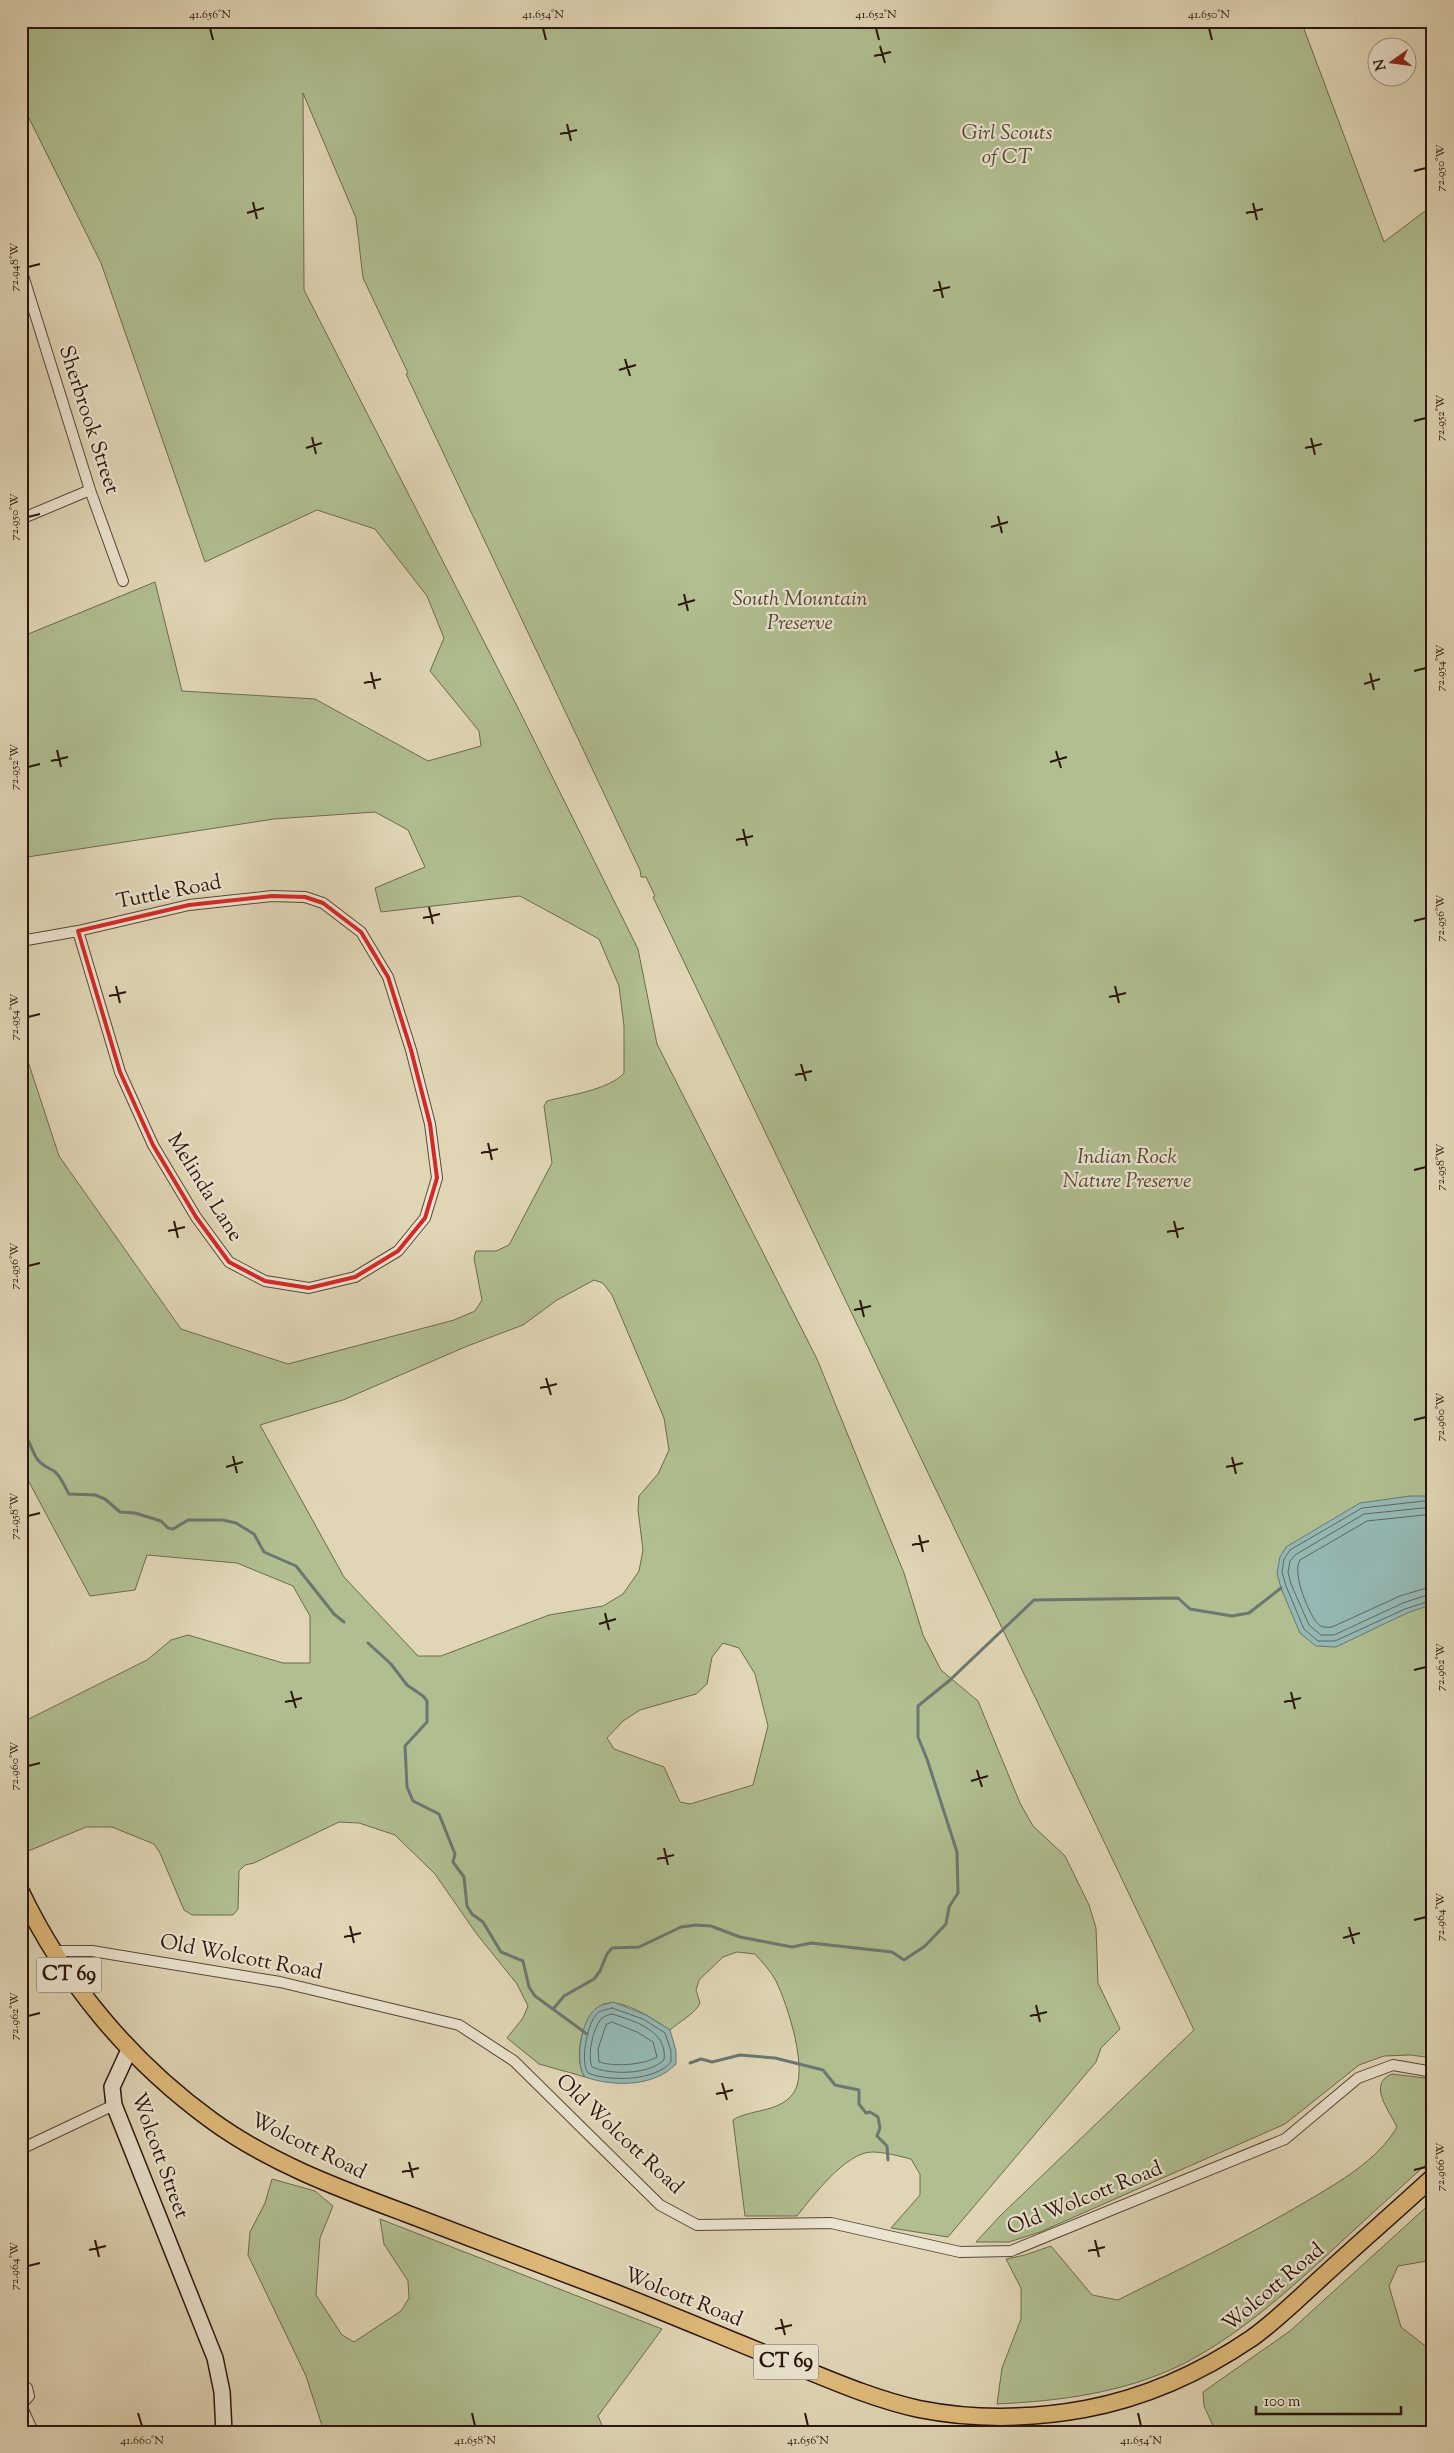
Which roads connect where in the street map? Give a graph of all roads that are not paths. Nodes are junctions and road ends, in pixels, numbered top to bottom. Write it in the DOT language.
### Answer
graph roads {
  1 [pos="21,269"];
  2 [pos="90,490"];
  3 [pos="21,519"];
  4 [pos="123,581"];
  5 [pos="323,903"];
  6 [pos="78,931"];
  7 [pos="21,941"];
  8 [pos="21,1892"];
  9 [pos="54,1951"];
  10 [pos="129,2050"];
  11 [pos="1433,2072"];
  12 [pos="114,2105"];
  13 [pos="21,2149"];
  14 [pos="1433,2177"];
  15 [pos="21,2384"];
  16 [pos="21,2405"];
  17 [pos="33,2432"];
  18 [pos="224,2432"];
  1 -- 2 [label="street, Sherbrook Street"];
  2 -- 3 [label="street"];
  2 -- 4 [label="street, Sherbrook Street"];
  5 -- 6 [label="street, Tuttle Road"];
  5 -- 6 [label="street, Melinda Lane"];
  6 -- 7 [label="street, Tuttle Road"];
  8 -- 9 [label="main road, CT 69"];
  9 -- 10 [label="main road, CT 69"];
  9 -- 11 [label="street, Old Wolcott Road"];
  10 -- 12 [label="main road, Wolcott Street"];
  10 -- 14 [label="main road, Wolcott Road / CT 69"];
  12 -- 13 [label="street"];
  12 -- 18 [label="main road, Wolcott Street"];
  15 -- 16 [label="street"];
  16 -- 17 [label="street"];
}
